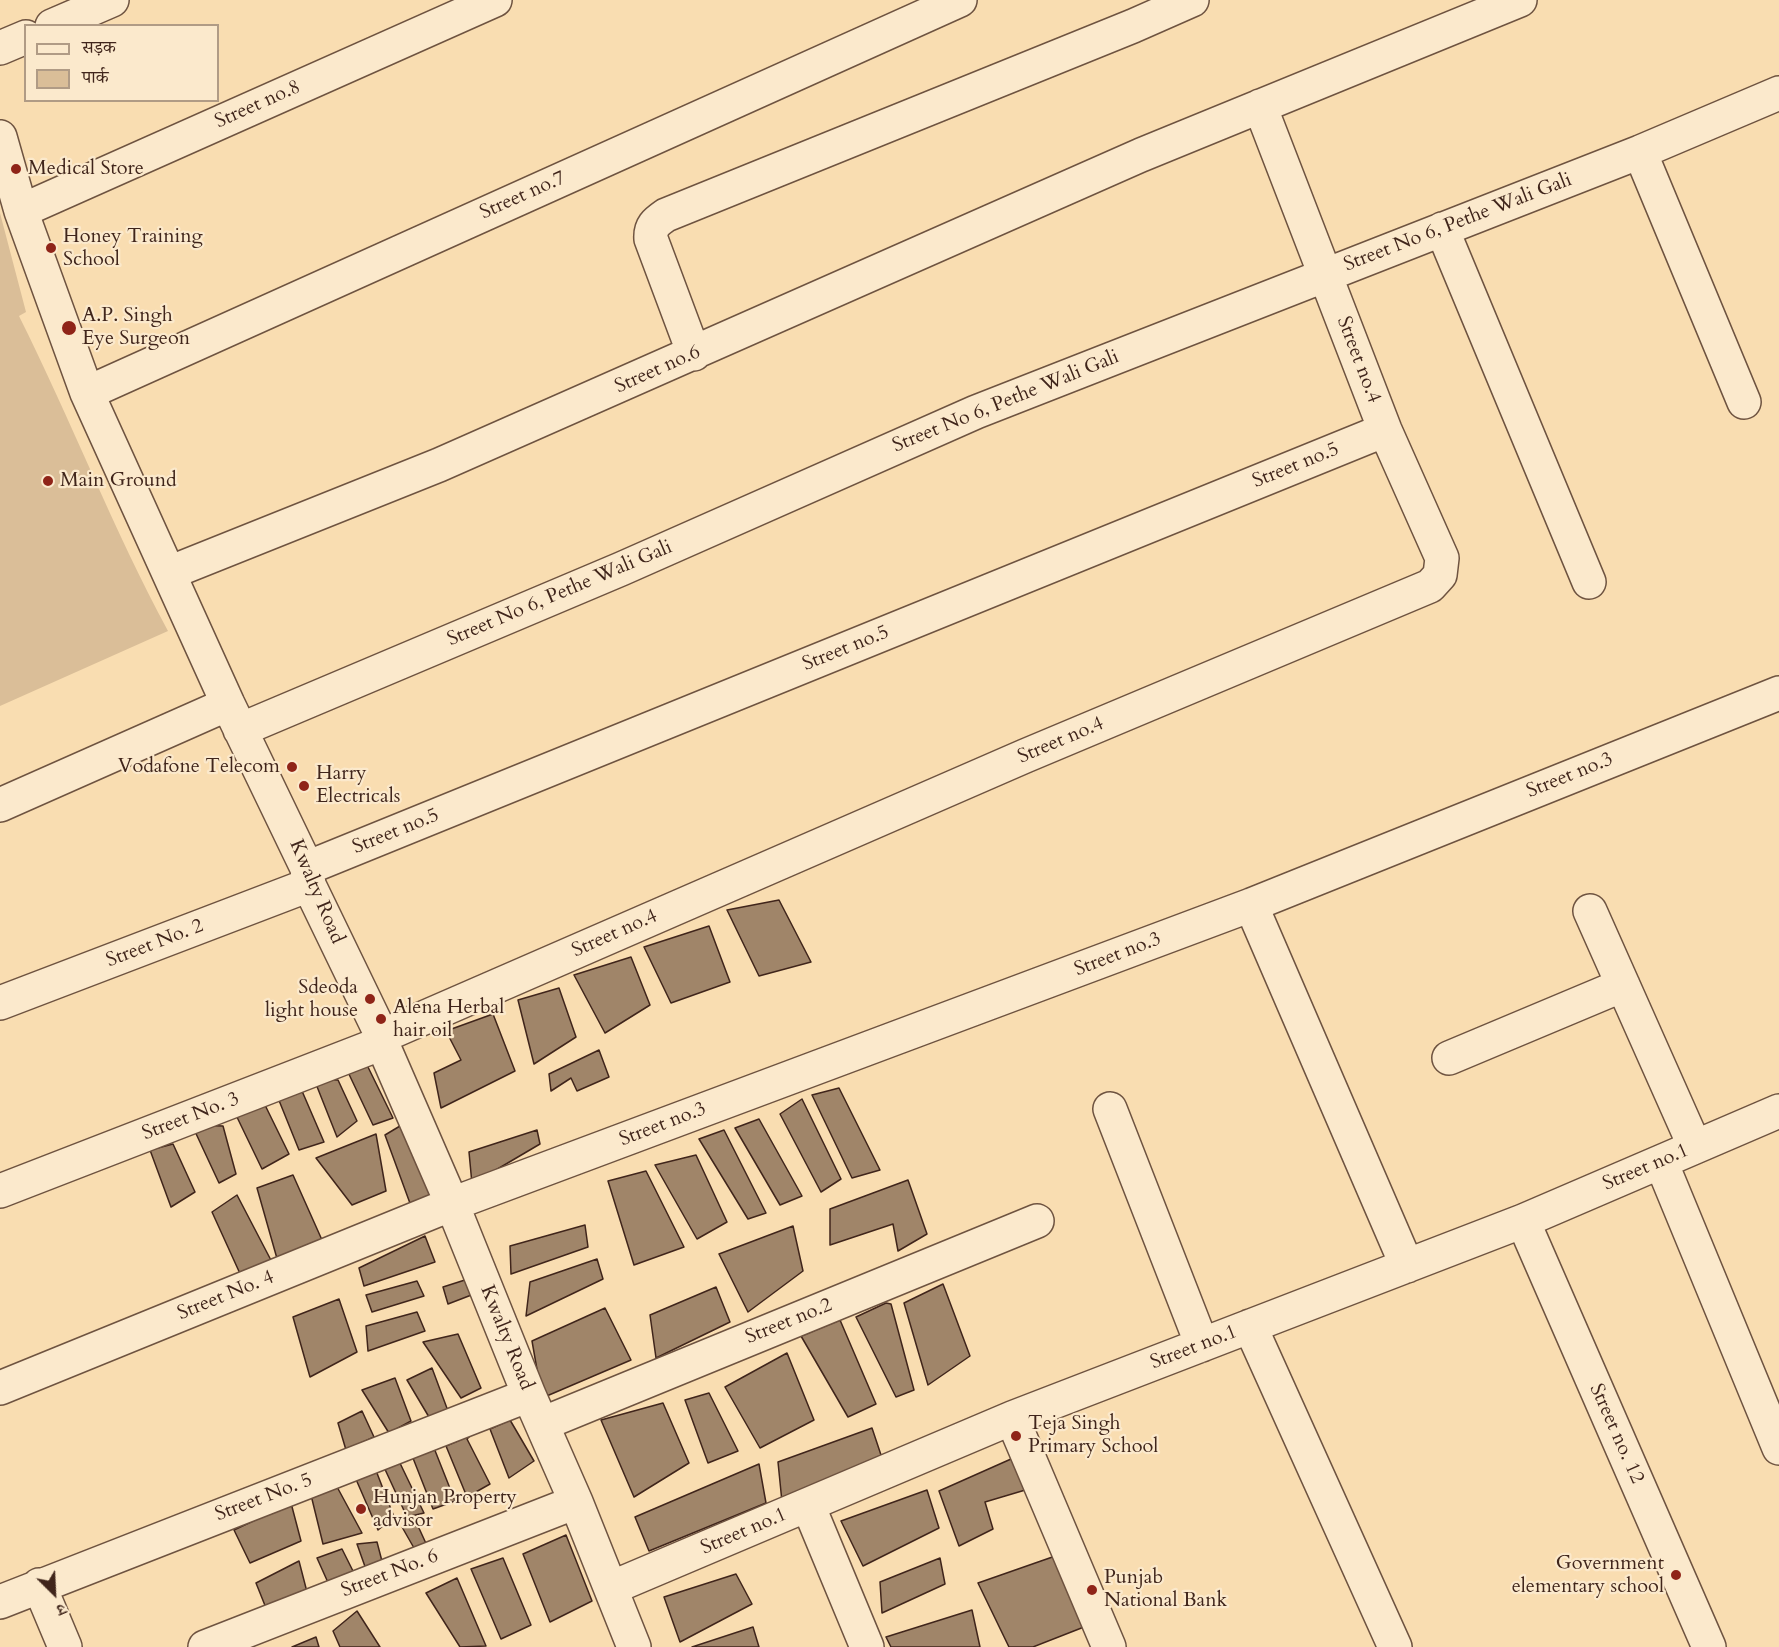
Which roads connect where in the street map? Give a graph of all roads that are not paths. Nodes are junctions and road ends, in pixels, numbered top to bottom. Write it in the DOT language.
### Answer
graph roads {
  1 [pos="112,0"];
  2 [pos="495,0"];
  3 [pos="960,0"];
  4 [pos="1192,0"];
  5 [pos="1520,0"];
  6 [pos="57,24"];
  7 [pos="24,38"];
  8 [pos="0,48"];
  9 [pos="1779,93"];
  10 [pos="1260,106"];
  11 [pos="0,137"];
  12 [pos="1640,152"];
  13 [pos="21,211"];
  14 [pos="1442,229"];
  15 [pos="1325,274"];
  16 [pos="694,354"];
  17 [pos="87,393"];
  18 [pos="1744,402"];
  19 [pos="1385,430"];
  20 [pos="169,573"];
  21 [pos="1590,582"];
  22 [pos="1779,693"];
  23 [pos="234,717"];
  24 [pos="0,805"];
  25 [pos="308,877"];
  26 [pos="1251,905"];
  27 [pos="1590,911"];
  28 [pos="1623,985"];
  29 [pos="0,1003"];
  30 [pos="382,1040"];
  31 [pos="1449,1058"];
  32 [pos="1110,1109"];
  33 [pos="1779,1111"];
  34 [pos="1695,1147"];
  35 [pos="1661,1162"];
  36 [pos="0,1191"];
  37 [pos="452,1204"];
  38 [pos="1037,1221"];
  39 [pos="1523,1221"];
  40 [pos="1407,1266"];
  41 [pos="1250,1326"];
  42 [pos="1202,1345"];
  43 [pos="0,1388"];
  44 [pos="529,1395"];
  45 [pos="1011,1418"];
  46 [pos="542,1424"];
  47 [pos="1779,1448"];
  48 [pos="576,1502"];
  49 [pos="808,1505"];
  50 [pos="39,1585"];
  51 [pos="611,1588"];
  52 [pos="0,1602"];
  53 [pos="64,1647"];
  54 [pos="205,1647"];
  55 [pos="634,1647"];
  56 [pos="867,1647"];
  57 [pos="1109,1647"];
  58 [pos="1395,1647"];
  59 [pos="1709,1647"];
  1 -- 6 [label="street"];
  2 -- 13 [label="street, Street no.8"];
  3 -- 17 [label="street, Street no.7"];
  4 -- 16 [label="street"];
  5 -- 10 [label="street, Street no.6"];
  7 -- 8 [label="street"];
  9 -- 12 [label="street, Street No 6, Pethe Wali Gali"];
  10 -- 15 [label="street, Street no.4"];
  10 -- 16 [label="street, Street no.6"];
  11 -- 13 [label="street, Kwalty Road"];
  12 -- 14 [label="street, Street No 6, Pethe Wali Gali"];
  12 -- 18 [label="street"];
  13 -- 17 [label="street, Kwalty Road"];
  14 -- 15 [label="street, Street No 6, Pethe Wali Gali"];
  14 -- 21 [label="street"];
  15 -- 19 [label="street, Street no.4"];
  15 -- 23 [label="street, Street No 6, Pethe Wali Gali"];
  16 -- 20 [label="street, Street no.6"];
  17 -- 20 [label="street, Kwalty Road"];
  19 -- 25 [label="street, Street no.5"];
  19 -- 30 [label="street, Street no.4"];
  20 -- 23 [label="street, Kwalty Road"];
  22 -- 26 [label="street, Street no.3"];
  23 -- 24 [label="street, Street No 6, Pethe Wali Gali"];
  23 -- 25 [label="street, Kwalty Road"];
  25 -- 29 [label="street, Street No. 2"];
  25 -- 30 [label="street, Kwalty Road"];
  26 -- 37 [label="street, Street no.3"];
  26 -- 40 [label="street"];
  27 -- 28 [label="street"];
  28 -- 31 [label="street"];
  28 -- 34 [label="street"];
  30 -- 36 [label="street, Street No. 3"];
  30 -- 37 [label="street, Kwalty Road"];
  32 -- 42 [label="street"];
  33 -- 34 [label="street, Street no.1"];
  34 -- 35 [label="street, Street no.1"];
  35 -- 39 [label="street, Street no.1"];
  35 -- 47 [label="street"];
  37 -- 43 [label="street, Street No. 4"];
  37 -- 44 [label="street, Kwalty Road"];
  38 -- 46 [label="street, Street no.2"];
  39 -- 40 [label="street, Street no.1"];
  39 -- 59 [label="street, Street no. 12"];
  40 -- 41 [label="street, Street no.1"];
  41 -- 42 [label="street, Street no.1"];
  41 -- 58 [label="street"];
  42 -- 45 [label="street, Street no.1"];
  44 -- 46 [label="street, Kwalty Road"];
  44 -- 50 [label="street, Street No. 5"];
  45 -- 49 [label="street, Street no.1"];
  45 -- 57 [label="street"];
  46 -- 48 [label="street, Kwalty Road"];
  48 -- 51 [label="street, Kwalty Road"];
  48 -- 54 [label="street, Street No. 6"];
  49 -- 51 [label="street, Street no.1"];
  49 -- 56 [label="street"];
  50 -- 52 [label="street, Street No. 5"];
  50 -- 53 [label="street"];
  51 -- 55 [label="street, Kwalty Road"];
}
